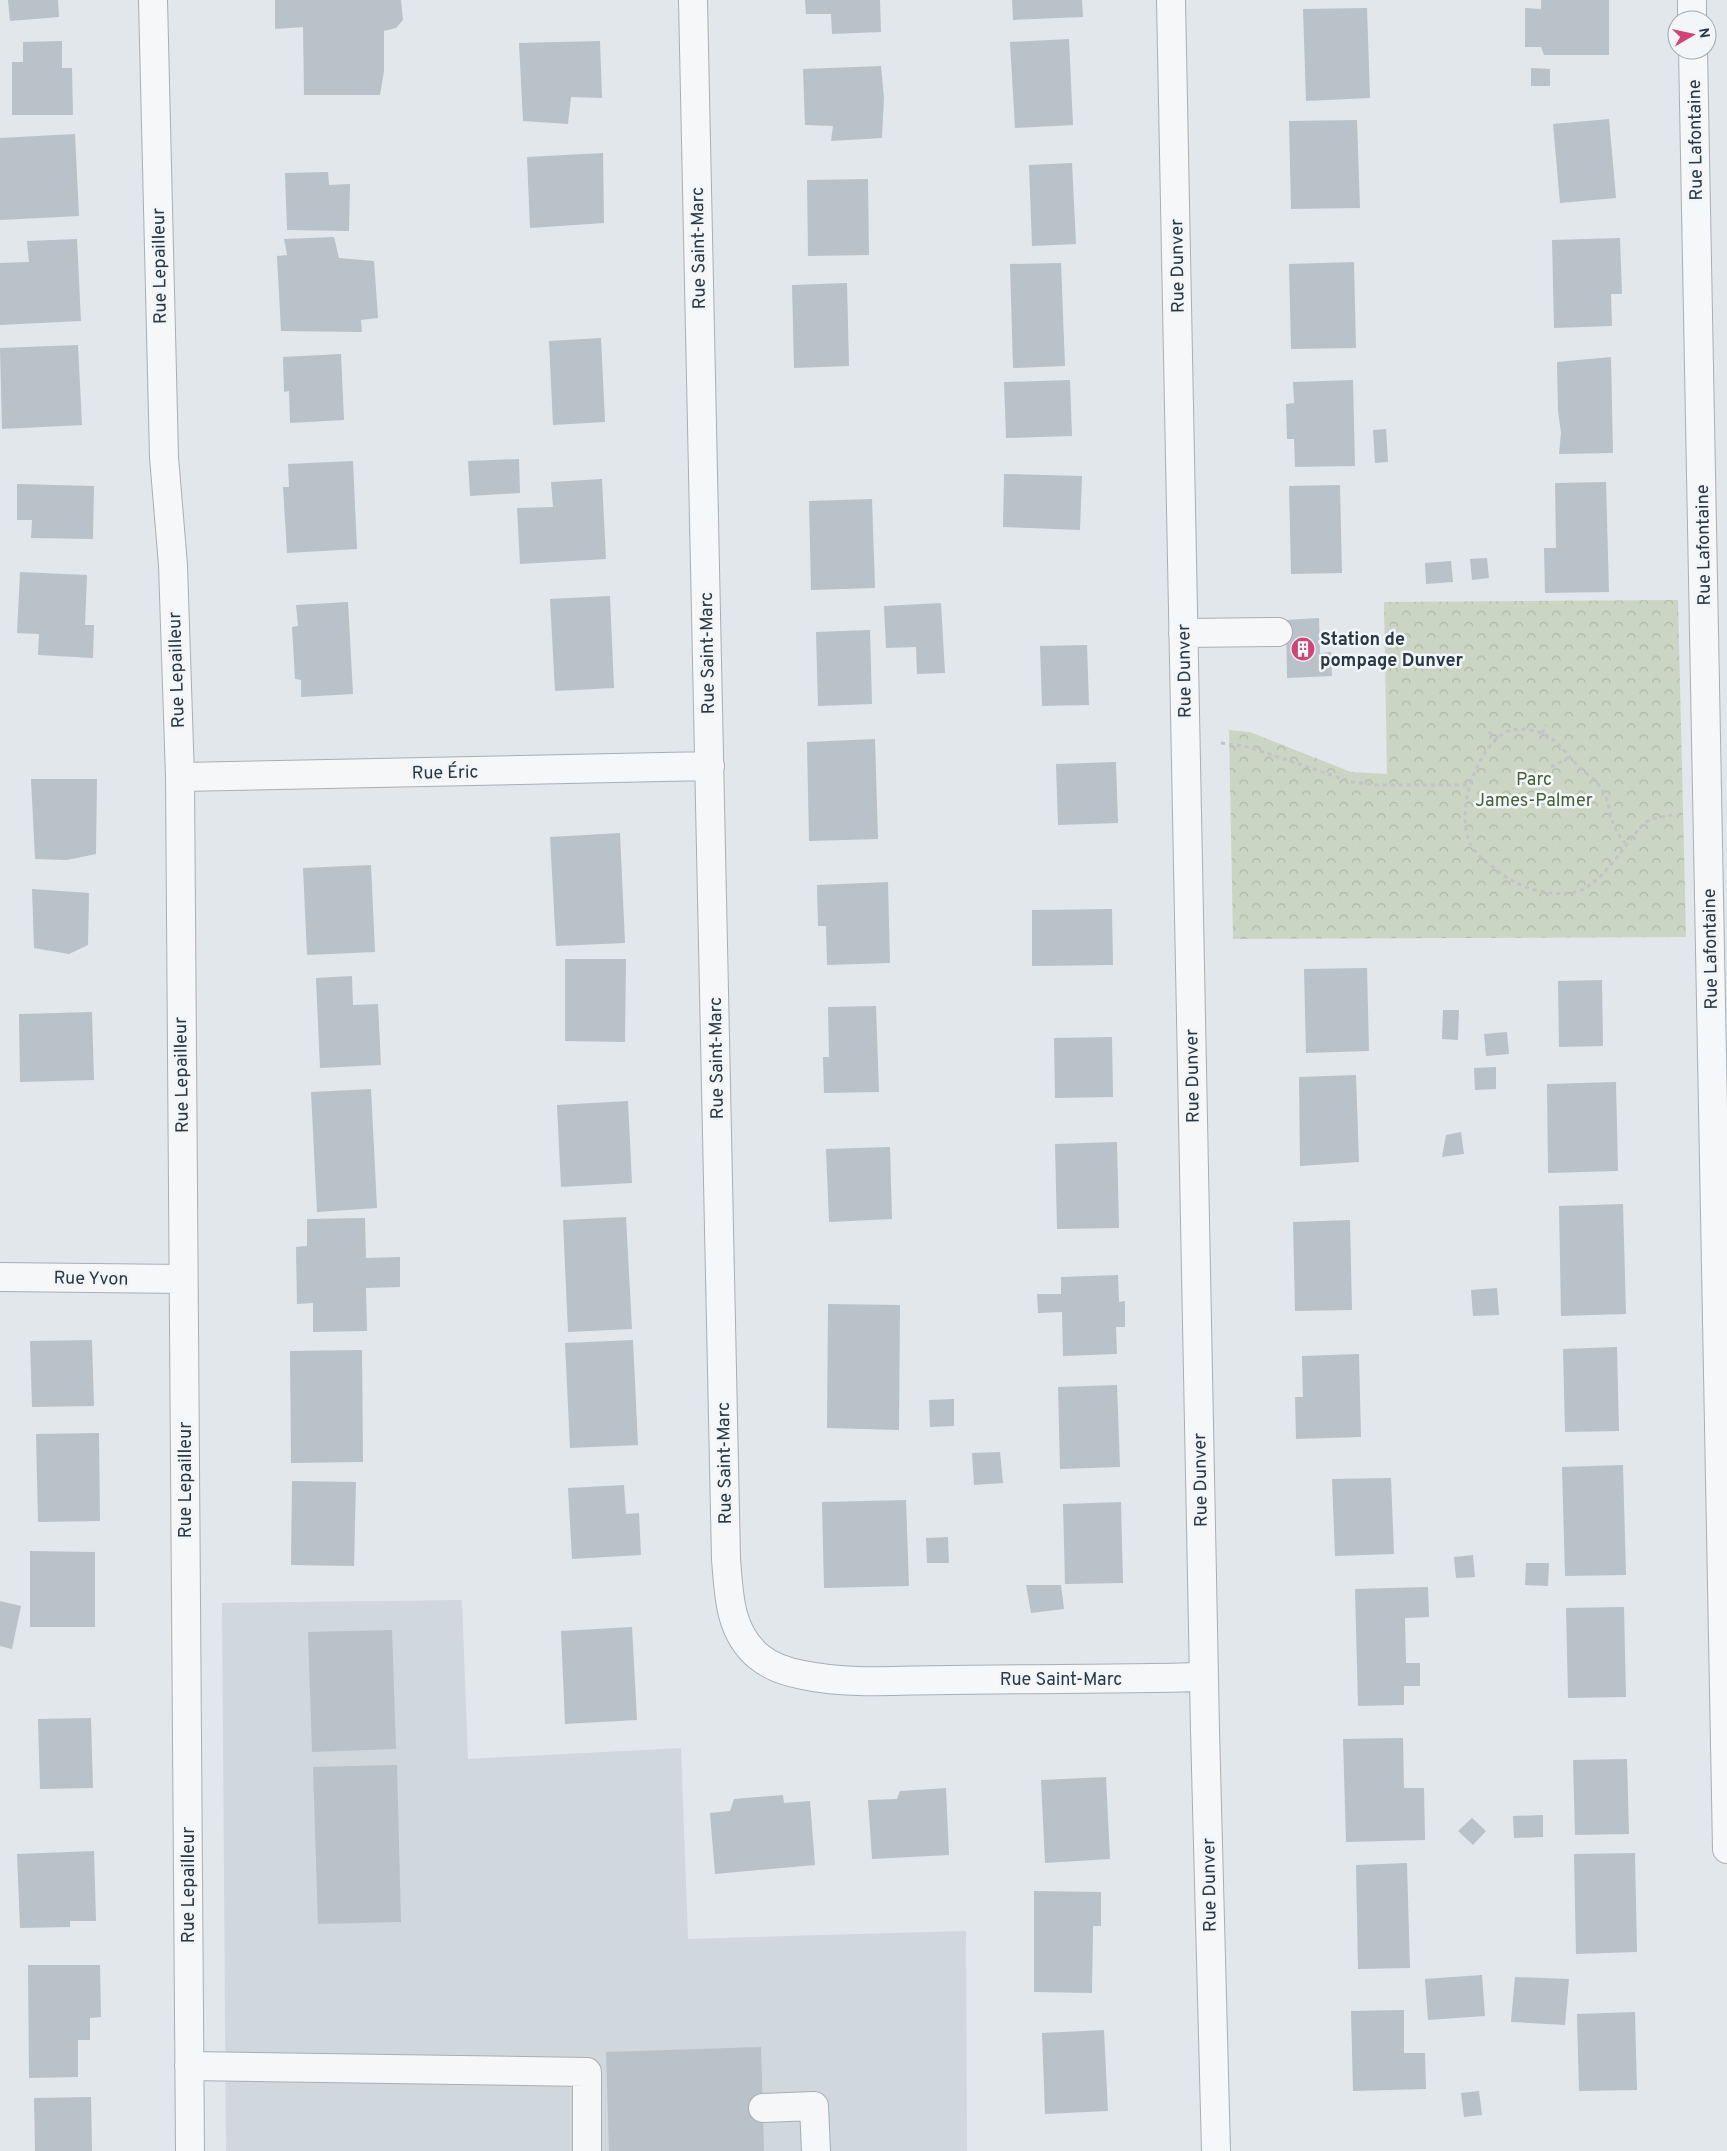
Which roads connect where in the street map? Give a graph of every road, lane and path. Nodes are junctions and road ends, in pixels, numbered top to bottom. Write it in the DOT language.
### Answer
graph roads {
  1 [pos="152,0"];
  2 [pos="693,0"];
  3 [pos="1171,0"];
  4 [pos="1693,60"];
  5 [pos="1278,632"];
  6 [pos="1183,633"];
  7 [pos="1546,725"];
  8 [pos="1489,732"];
  9 [pos="1542,733"];
  10 [pos="1496,740"];
  11 [pos="1221,743"];
  12 [pos="1570,757"];
  13 [pos="710,766"];
  14 [pos="1551,767"];
  15 [pos="180,777"];
  16 [pos="1469,785"];
  17 [pos="1674,816"];
  18 [pos="1626,844"];
  19 [pos="0,1277"];
  20 [pos="183,1278"];
  21 [pos="1204,1677"];
  22 [pos="1727,1849"];
  23 [pos="189,2066"];
  24 [pos="763,2108"];
  25 [pos="190,2151"];
  26 [pos="587,2151"];
  27 [pos="816,2151"];
  28 [pos="1216,2151"];
  1 -- 15 [label="street, Rue Lepailleur"];
  2 -- 13 [label="street, Rue Saint-Marc"];
  3 -- 6 [label="street, Rue Dunver"];
  4 -- 22 [label="street, Rue Lafontaine"];
  5 -- 6 [label="street"];
  6 -- 21 [label="street, Rue Dunver"];
  7 -- 9 [label="path"];
  8 -- 10 [label="path"];
  9 -- 10 [label="path"];
  9 -- 12 [label="path"];
  10 -- 16 [label="path"];
  11 -- 16 [label="path"];
  12 -- 14 [label="path"];
  12 -- 18 [label="path"];
  13 -- 15 [label="street, Rue Éric"];
  13 -- 21 [label="street, Rue Saint-Marc"];
  15 -- 20 [label="street, Rue Lepailleur"];
  16 -- 18 [label="path"];
  17 -- 18 [label="path"];
  19 -- 20 [label="street, Rue Yvon"];
  20 -- 23 [label="street, Rue Lepailleur"];
  21 -- 28 [label="street, Rue Dunver"];
  23 -- 25 [label="street, Rue Lepailleur"];
  23 -- 26 [label="street"];
  24 -- 27 [label="street"];
}
